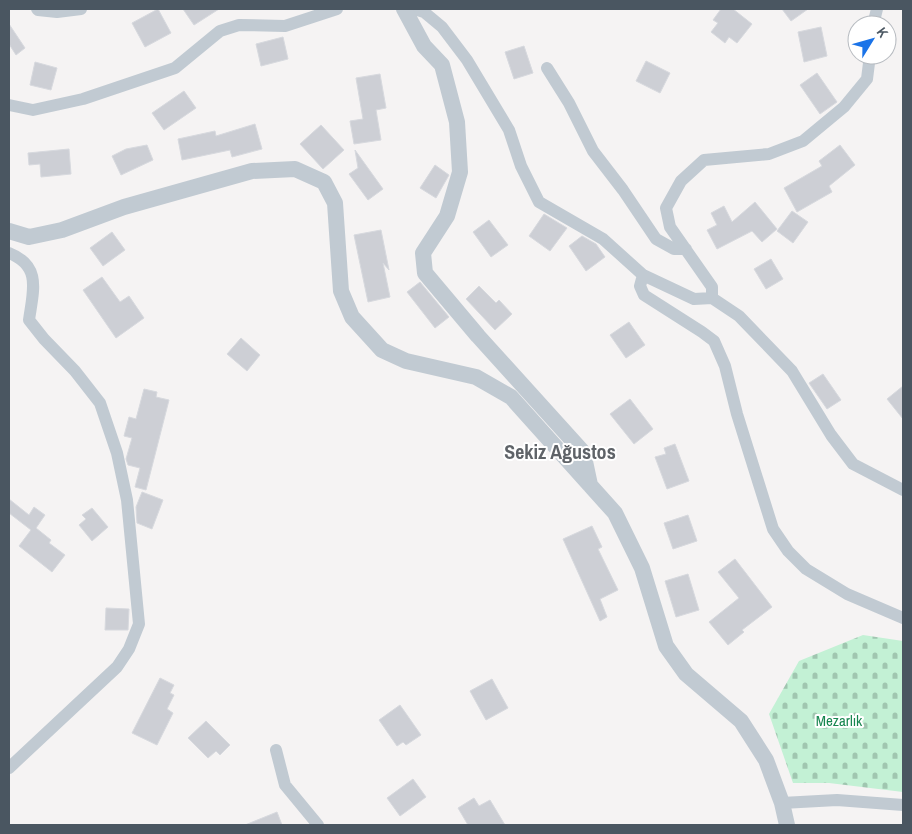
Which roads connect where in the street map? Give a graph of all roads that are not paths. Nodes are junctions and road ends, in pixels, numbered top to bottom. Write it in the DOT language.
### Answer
graph roads {
  1 [pos="37,9"];
  2 [pos="81,9"];
  3 [pos="337,9"];
  4 [pos="404,9"];
  5 [pos="414,9"];
  6 [pos="869,65"];
  7 [pos="547,68"];
  8 [pos="9,105"];
  9 [pos="9,231"];
  10 [pos="686,250"];
  11 [pos="9,253"];
  12 [pos="643,275"];
  13 [pos="712,298"];
  14 [pos="591,486"];
  15 [pos="903,490"];
  16 [pos="903,618"];
  17 [pos="276,750"];
  18 [pos="9,768"];
  19 [pos="903,805"];
  20 [pos="784,818"];
  21 [pos="318,825"];
  1 -- 2 [label="street"];
  3 -- 8 [label="street"];
  4 -- 14 [label="street"];
  5 -- 12 [label="street"];
  6 -- 10 [label="street"];
  7 -- 10 [label="street"];
  9 -- 14 [label="street"];
  10 -- 13 [label="street"];
  11 -- 18 [label="street"];
  12 -- 13 [label="street"];
  12 -- 16 [label="street"];
  13 -- 15 [label="street"];
  14 -- 20 [label="street"];
  17 -- 21 [label="street"];
  19 -- 20 [label="street"];
}
